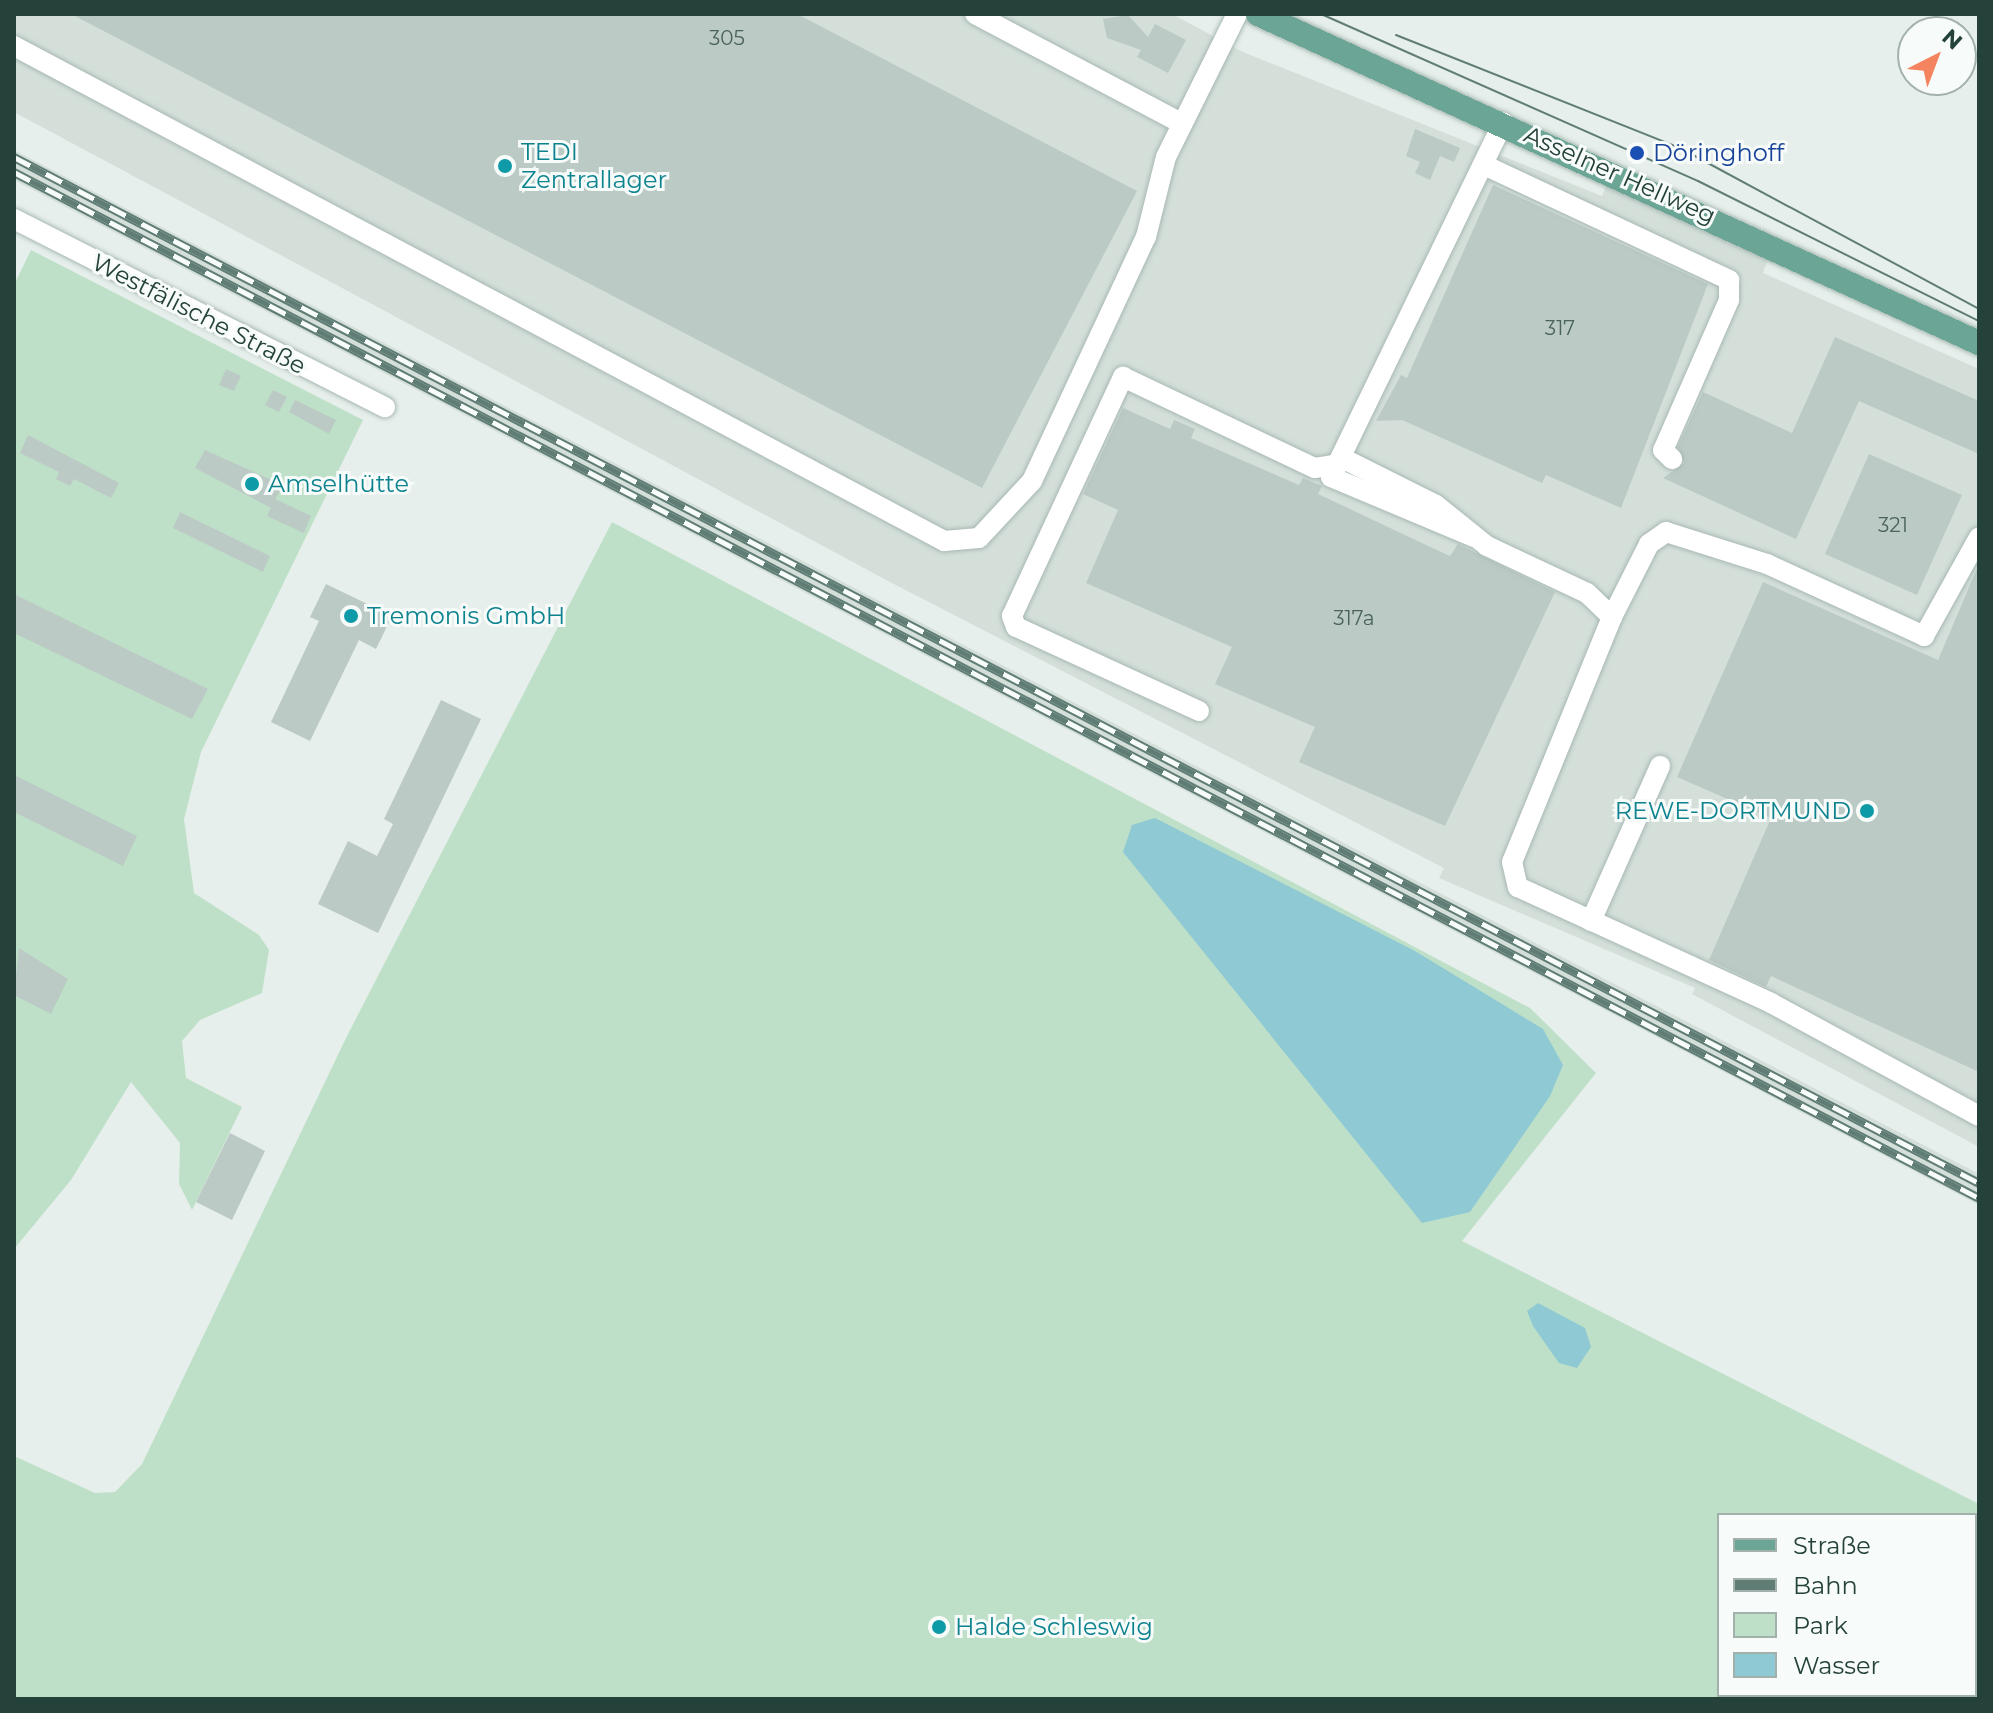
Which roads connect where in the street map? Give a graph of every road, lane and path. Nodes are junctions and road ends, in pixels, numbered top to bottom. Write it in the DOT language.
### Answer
graph roads {
  1 [pos="975,14"];
  2 [pos="1237,14"];
  3 [pos="1258,14"];
  4 [pos="14,46"];
  5 [pos="1181,123"];
  6 [pos="1503,123"];
  7 [pos="1484,165"];
  8 [pos="14,219"];
  9 [pos="1979,343"];
  10 [pos="385,407"];
  11 [pos="1672,459"];
  12 [pos="1338,466"];
  13 [pos="1979,537"];
  14 [pos="1612,617"];
  15 [pos="1199,711"];
  16 [pos="1660,766"];
  17 [pos="1591,921"];
  18 [pos="1979,1116"];
  1 -- 5 [label="street"];
  2 -- 5 [label="street"];
  3 -- 6 [label="main road, Asselner Hellweg"];
  4 -- 5 [label="street"];
  6 -- 7 [label="street"];
  6 -- 9 [label="main road, Asselner Hellweg"];
  7 -- 11 [label="street"];
  7 -- 12 [label="street"];
  8 -- 10 [label="street, Westfälische Straße"];
  12 -- 14 [label="street"];
  12 -- 15 [label="street"];
  13 -- 14 [label="street"];
  14 -- 17 [label="street"];
  16 -- 17 [label="street"];
  17 -- 18 [label="street"];
}
